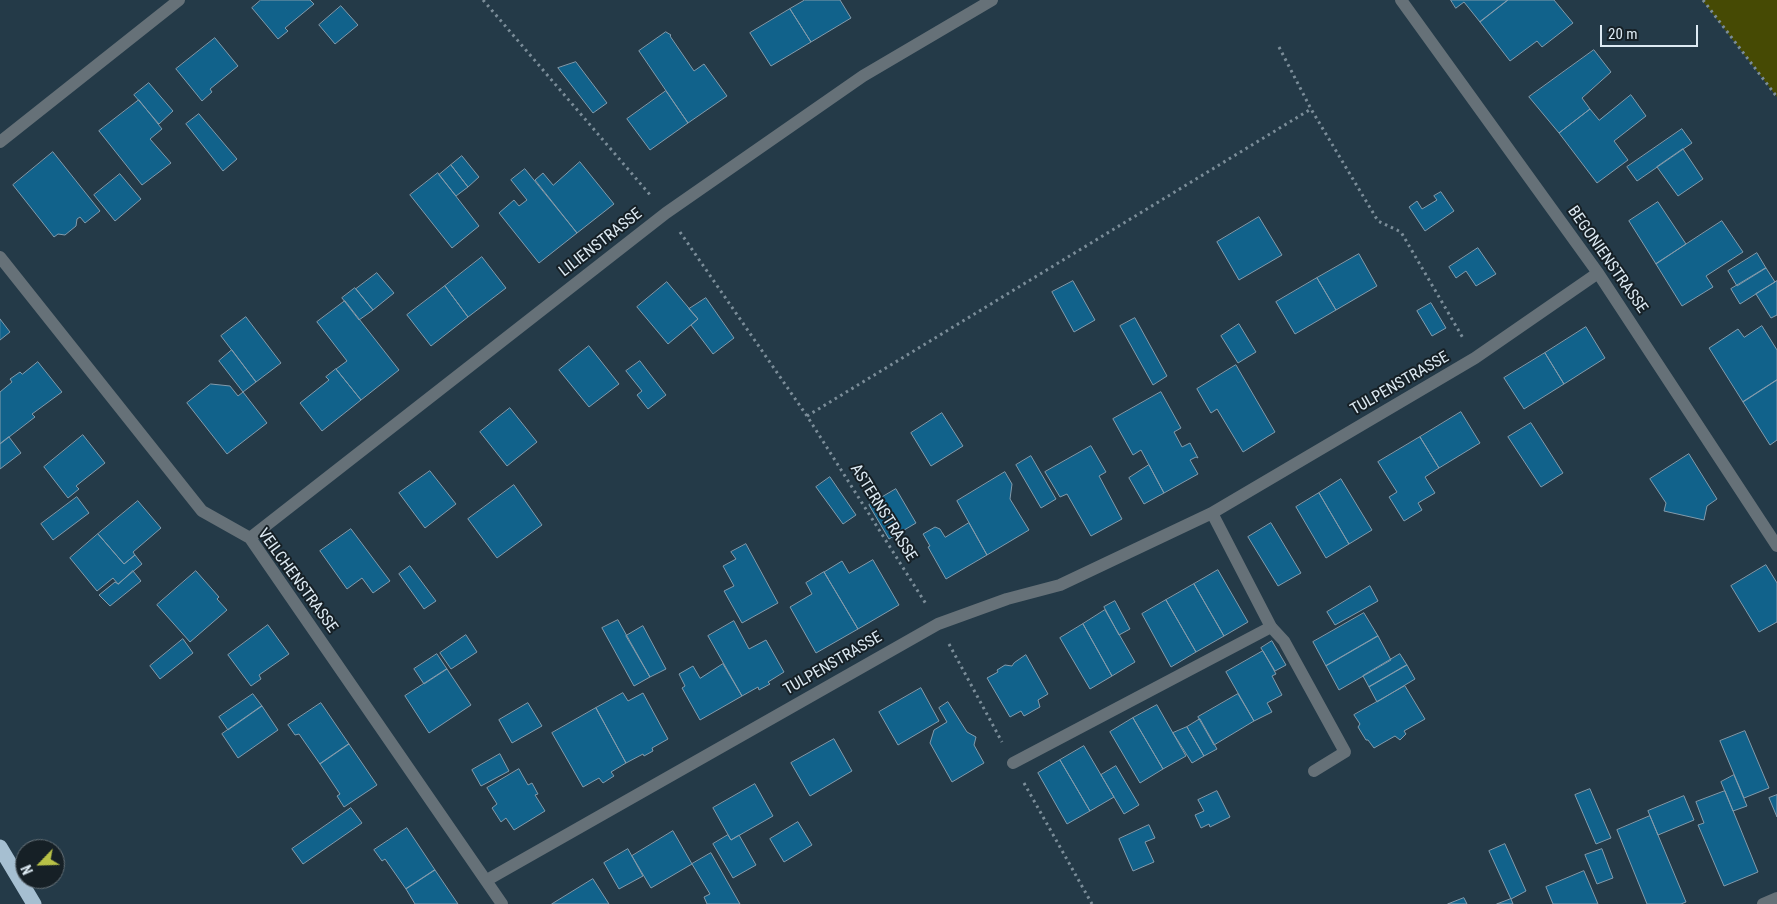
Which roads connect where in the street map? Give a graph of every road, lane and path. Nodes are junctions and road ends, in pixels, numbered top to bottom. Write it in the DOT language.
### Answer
graph roads {
  1 [pos="179,0"];
  2 [pos="992,0"];
  3 [pos="1401,0"];
  4 [pos="1703,0"];
  5 [pos="1279,47"];
  6 [pos="1777,97"];
  7 [pos="1310,109"];
  8 [pos="0,142"];
  9 [pos="0,257"];
  10 [pos="1598,273"];
  11 [pos="1475,358"];
  12 [pos="1212,513"];
  13 [pos="250,538"];
  14 [pos="1777,546"];
  15 [pos="938,624"];
  16 [pos="1271,627"];
  17 [pos="1013,763"];
  18 [pos="1314,771"];
  19 [pos="0,847"];
  20 [pos="487,880"];
  21 [pos="1777,898"];
  22 [pos="34,904"];
  23 [pos="502,904"];
  24 [pos="1763,904"];
  1 -- 8 [label="street"];
  2 -- 13 [label="street, LILIENSTRASSE"];
  3 -- 10 [label="street, BEGONIENSTRASSE"];
  4 -- 6 [label="path"];
  5 -- 7 [label="path"];
  7 -- 11 [label="path"];
  7 -- 15 [label="path, ASTERNSTRASSE"];
  9 -- 13 [label="street, VEILCHENSTRASSE"];
  10 -- 11 [label="street, TULPENSTRASSE"];
  10 -- 14 [label="street, BEGONIENSTRASSE"];
  11 -- 12 [label="street, TULPENSTRASSE"];
  12 -- 15 [label="street, TULPENSTRASSE"];
  12 -- 16 [label="street"];
  13 -- 20 [label="street, VEILCHENSTRASSE"];
  15 -- 20 [label="street, TULPENSTRASSE"];
  16 -- 17 [label="street"];
  16 -- 18 [label="street"];
  19 -- 22 [label="highway"];
  20 -- 23 [label="street, VEILCHENSTRASSE"];
  21 -- 24 [label="street"];
}
